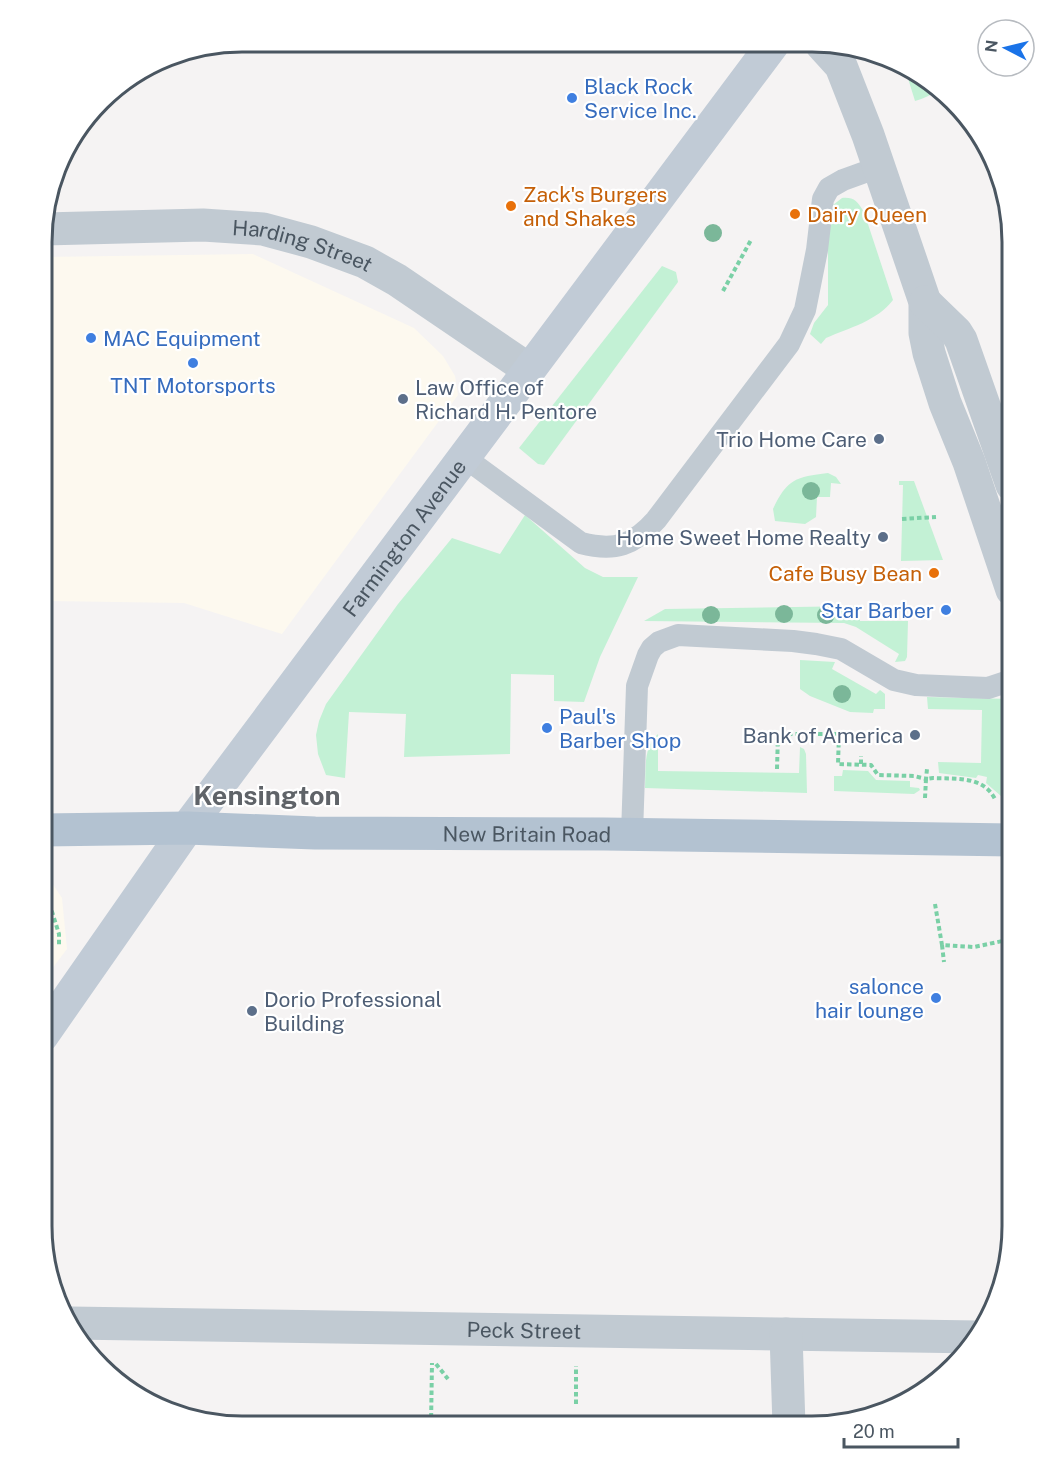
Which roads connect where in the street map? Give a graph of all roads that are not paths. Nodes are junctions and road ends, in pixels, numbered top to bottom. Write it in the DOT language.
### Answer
graph roads {
  1 [pos="767,52"];
  2 [pos="830,53"];
  3 [pos="879,167"];
  4 [pos="53,229"];
  5 [pos="925,302"];
  6 [pos="528,369"];
  7 [pos="980,392"];
  8 [pos="945,403"];
  9 [pos="1002,455"];
  10 [pos="464,457"];
  11 [pos="997,499"];
  12 [pos="1002,528"];
  13 [pos="1002,683"];
  14 [pos="187,828"];
  15 [pos="52,830"];
  16 [pos="632,834"];
  17 [pos="1001,840"];
  18 [pos="52,1022"];
  19 [pos="80,1323"];
  20 [pos="786,1334"];
  21 [pos="965,1337"];
  22 [pos="789,1416"];
  1 -- 6 [label="main road, Farmington Avenue"];
  2 -- 3 [label="street"];
  3 -- 5 [label="street"];
  3 -- 10 [label="lane"];
  4 -- 6 [label="street, Harding Street"];
  5 -- 7 [label="street"];
  5 -- 8 [label="street"];
  6 -- 10 [label="main road, Farmington Avenue"];
  7 -- 8 [label="street"];
  7 -- 9 [label="street"];
  8 -- 11 [label="street"];
  10 -- 14 [label="main road, Farmington Avenue"];
  11 -- 12 [label="street"];
  13 -- 16 [label="lane"];
  14 -- 15 [label="main road, New Britain Road"];
  14 -- 16 [label="main road, New Britain Road"];
  14 -- 18 [label="main road, Farmington Avenue"];
  16 -- 17 [label="main road, New Britain Road"];
  19 -- 20 [label="street, Peck Street"];
  20 -- 21 [label="street, Peck Street"];
  20 -- 22 [label="street"];
}
